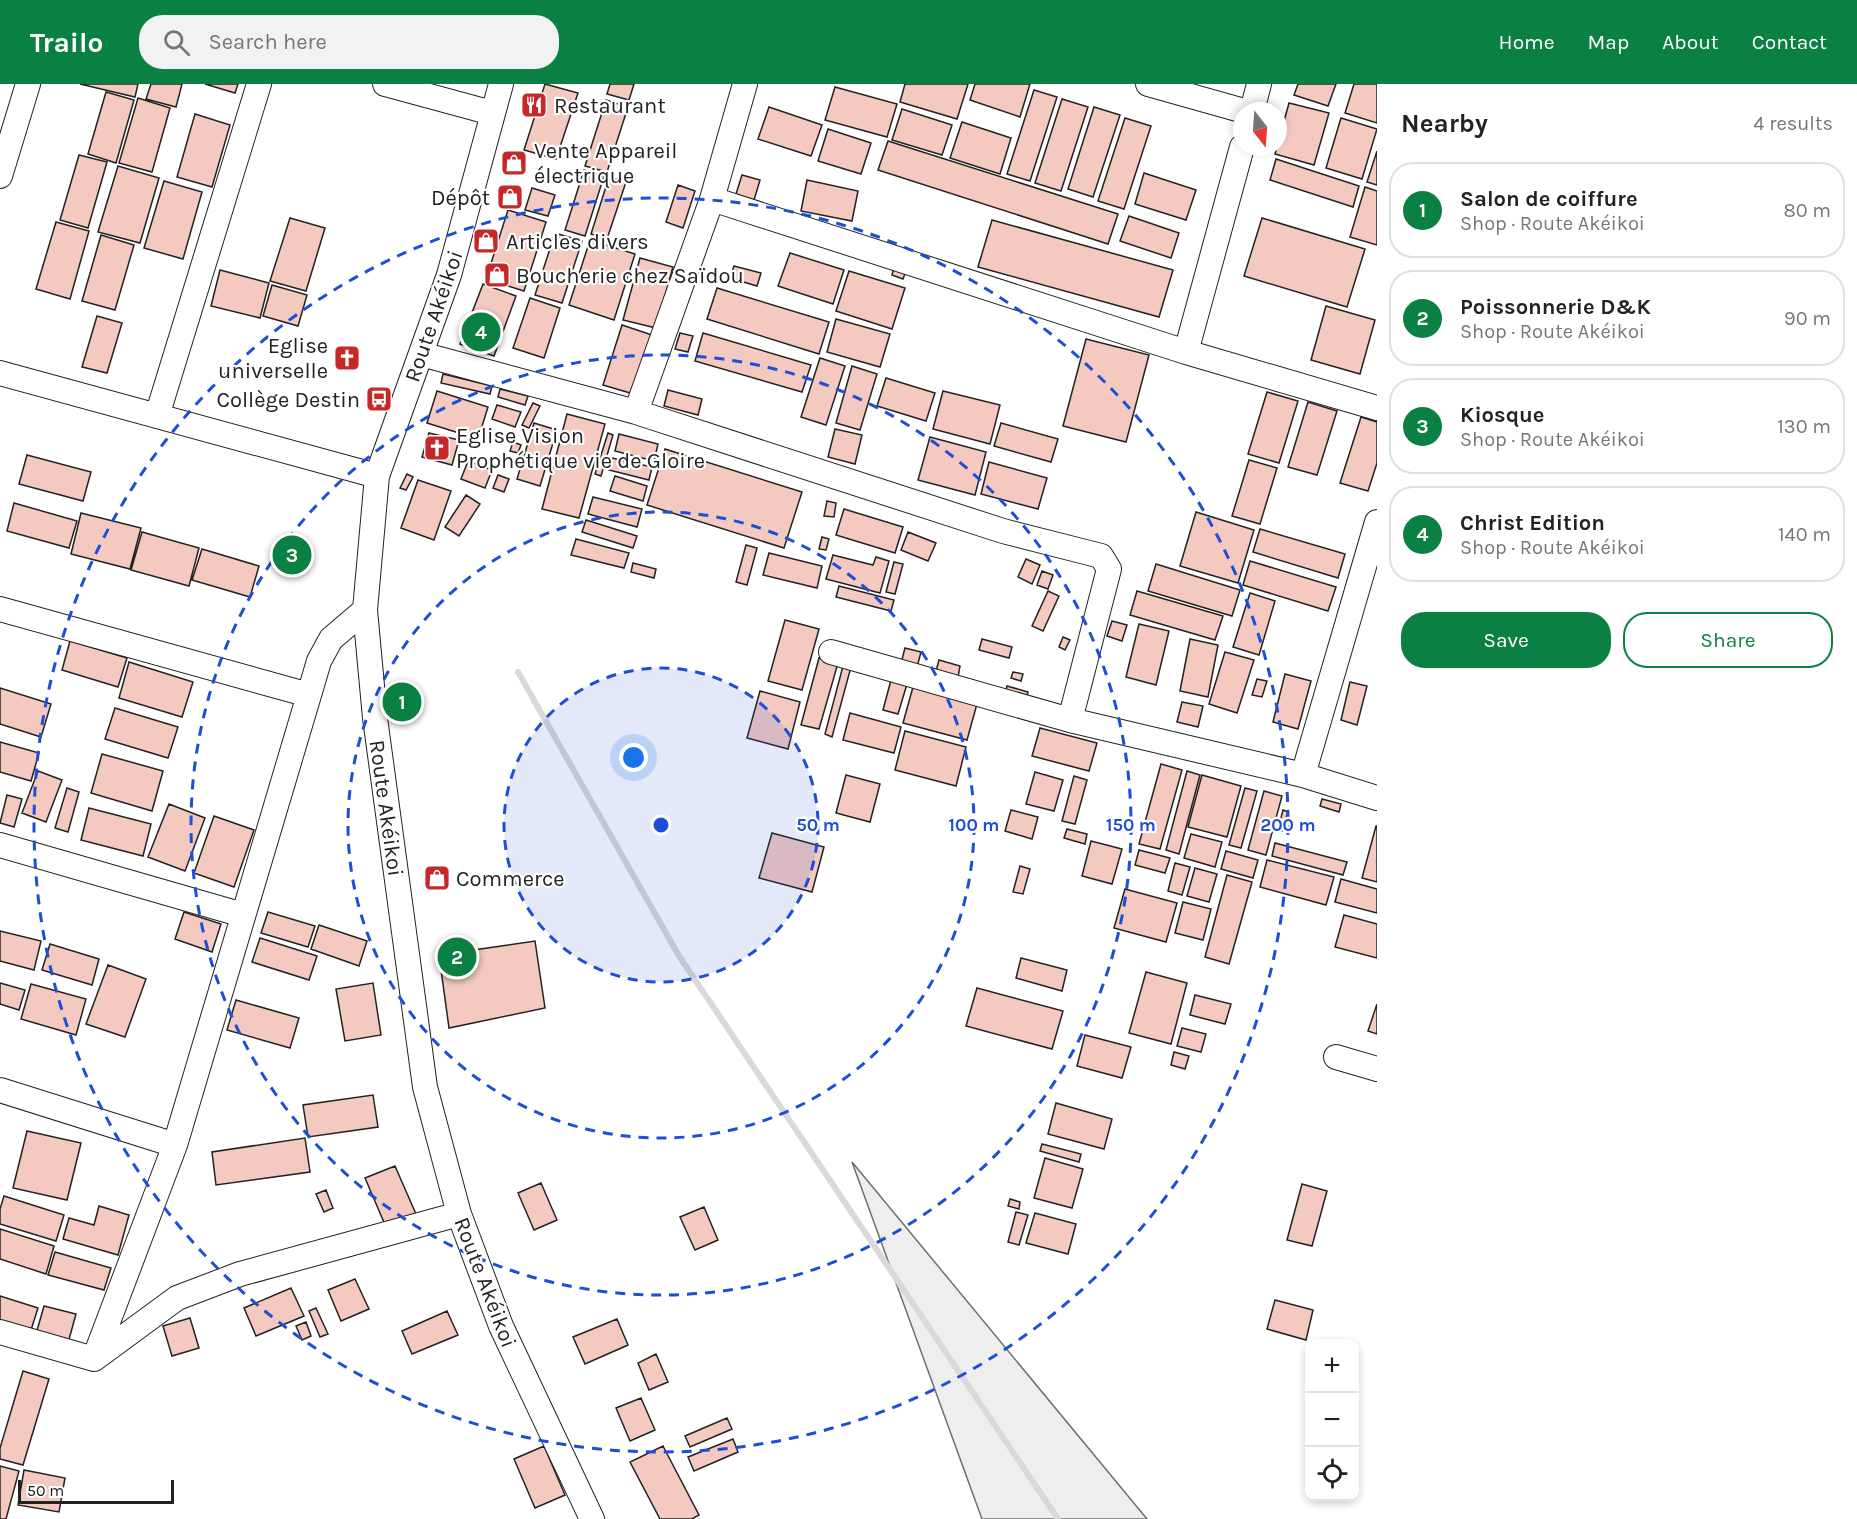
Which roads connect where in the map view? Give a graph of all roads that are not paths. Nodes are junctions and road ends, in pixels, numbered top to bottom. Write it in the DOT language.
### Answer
graph roads {
  1 [pos="28,84"];
  2 [pos="259,84"];
  3 [pos="384,84"];
  4 [pos="501,84"];
  5 [pos="745,84"];
  6 [pos="1148,84"];
  7 [pos="1260,84"];
  8 [pos="1255,102"];
  9 [pos="1233,108"];
  10 [pos="492,113"];
  11 [pos="1240,156"];
  12 [pos="0,176"];
  13 [pos="712,199"];
  14 [pos="1186,352"];
  15 [pos="421,354"];
  16 [pos="0,373"];
  17 [pos="1377,408"];
  18 [pos="636,412"];
  19 [pos="157,416"];
  20 [pos="377,476"];
  21 [pos="1377,522"];
  22 [pos="0,609"];
  23 [pos="365,610"];
  24 [pos="831,652"];
  25 [pos="309,695"];
  26 [pos="1070,720"];
  27 [pos="1303,775"];
  28 [pos="1377,798"];
  29 [pos="0,845"];
  30 [pos="243,915"];
  31 [pos="1336,1057"];
  32 [pos="1377,1069"];
  33 [pos="0,1090"];
  34 [pos="175,1145"];
  35 [pos="459,1214"];
  36 [pos="0,1332"];
  37 [pos="94,1359"];
  38 [pos="592,1519"];
  1 -- 12 [label="street"];
  2 -- 19 [label="street"];
  3 -- 10 [label="street"];
  4 -- 10 [label="street, Route Akéikoi"];
  5 -- 13 [label="street"];
  6 -- 9 [label="street"];
  7 -- 8 [label="street"];
  10 -- 15 [label="street, Route Akéikoi"];
  11 -- 14 [label="street"];
  13 -- 14 [label="street"];
  13 -- 18 [label="street"];
  14 -- 17 [label="street"];
  15 -- 18 [label="street"];
  15 -- 20 [label="street, Route Akéikoi"];
  16 -- 19 [label="street"];
  18 -- 26 [label="street"];
  19 -- 20 [label="street"];
  20 -- 23 [label="street, Route Akéikoi"];
  21 -- 27 [label="street"];
  22 -- 25 [label="street"];
  23 -- 25 [label="street"];
  23 -- 35 [label="street, Route Akéikoi"];
  24 -- 26 [label="street"];
  25 -- 30 [label="street"];
  26 -- 27 [label="street"];
  27 -- 28 [label="street"];
  29 -- 30 [label="street"];
  30 -- 34 [label="street"];
  31 -- 32 [label="street"];
  33 -- 34 [label="street"];
  34 -- 37 [label="street"];
  35 -- 37 [label="street"];
  35 -- 38 [label="street, Route Akéikoi"];
  36 -- 37 [label="street"];
}
